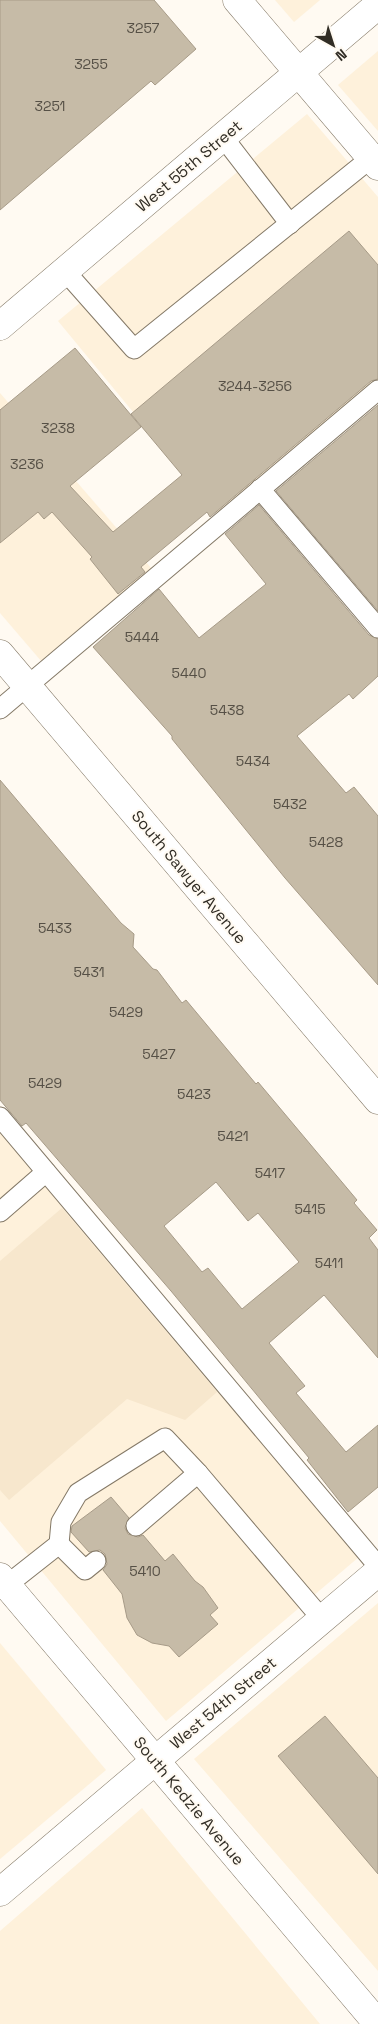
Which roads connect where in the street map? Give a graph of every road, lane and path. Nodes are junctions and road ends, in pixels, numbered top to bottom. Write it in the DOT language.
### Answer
graph roads {
  1 [pos="237,0"];
  2 [pos="378,5"];
  3 [pos="298,72"];
  4 [pos="223,137"];
  5 [pos="375,162"];
  6 [pos="290,224"];
  7 [pos="65,271"];
  8 [pos="0,326"];
  9 [pos="378,390"];
  10 [pos="260,489"];
  11 [pos="378,628"];
  12 [pos="0,654"];
  13 [pos="28,686"];
  14 [pos="0,709"];
  15 [pos="378,1100"];
  16 [pos="0,1117"];
  17 [pos="46,1172"];
  18 [pos="0,1212"];
  19 [pos="198,1473"];
  20 [pos="136,1526"];
  21 [pos="59,1544"];
  22 [pos="96,1561"];
  23 [pos="378,1566"];
  24 [pos="378,1572"];
  25 [pos="3,1581"];
  26 [pos="322,1619"];
  27 [pos="155,1760"];
  28 [pos="0,1892"];
  29 [pos="378,2024"];
  1 -- 3 [label="street"];
  2 -- 3 [label="street, West 55th Street"];
  3 -- 4 [label="street, West 55th Street"];
  3 -- 5 [label="street"];
  4 -- 6 [label="lane"];
  4 -- 7 [label="street, West 55th Street"];
  5 -- 6 [label="lane"];
  6 -- 7 [label="lane"];
  7 -- 8 [label="street, West 55th Street"];
  9 -- 10 [label="lane"];
  10 -- 11 [label="lane"];
  10 -- 13 [label="lane"];
  12 -- 13 [label="street, South Sawyer Avenue"];
  13 -- 14 [label="lane"];
  13 -- 15 [label="street, South Sawyer Avenue"];
  16 -- 17 [label="lane"];
  17 -- 18 [label="lane"];
  17 -- 23 [label="lane"];
  19 -- 20 [label="lane"];
  19 -- 21 [label="lane"];
  19 -- 26 [label="lane"];
  21 -- 22 [label="lane"];
  21 -- 25 [label="lane"];
  24 -- 26 [label="street, West 54th Street"];
  25 -- 27 [label="street, South Kedzie Avenue"];
  26 -- 27 [label="street, West 54th Street"];
  27 -- 28 [label="street, West 54th Street"];
  27 -- 29 [label="street, South Kedzie Avenue"];
}
